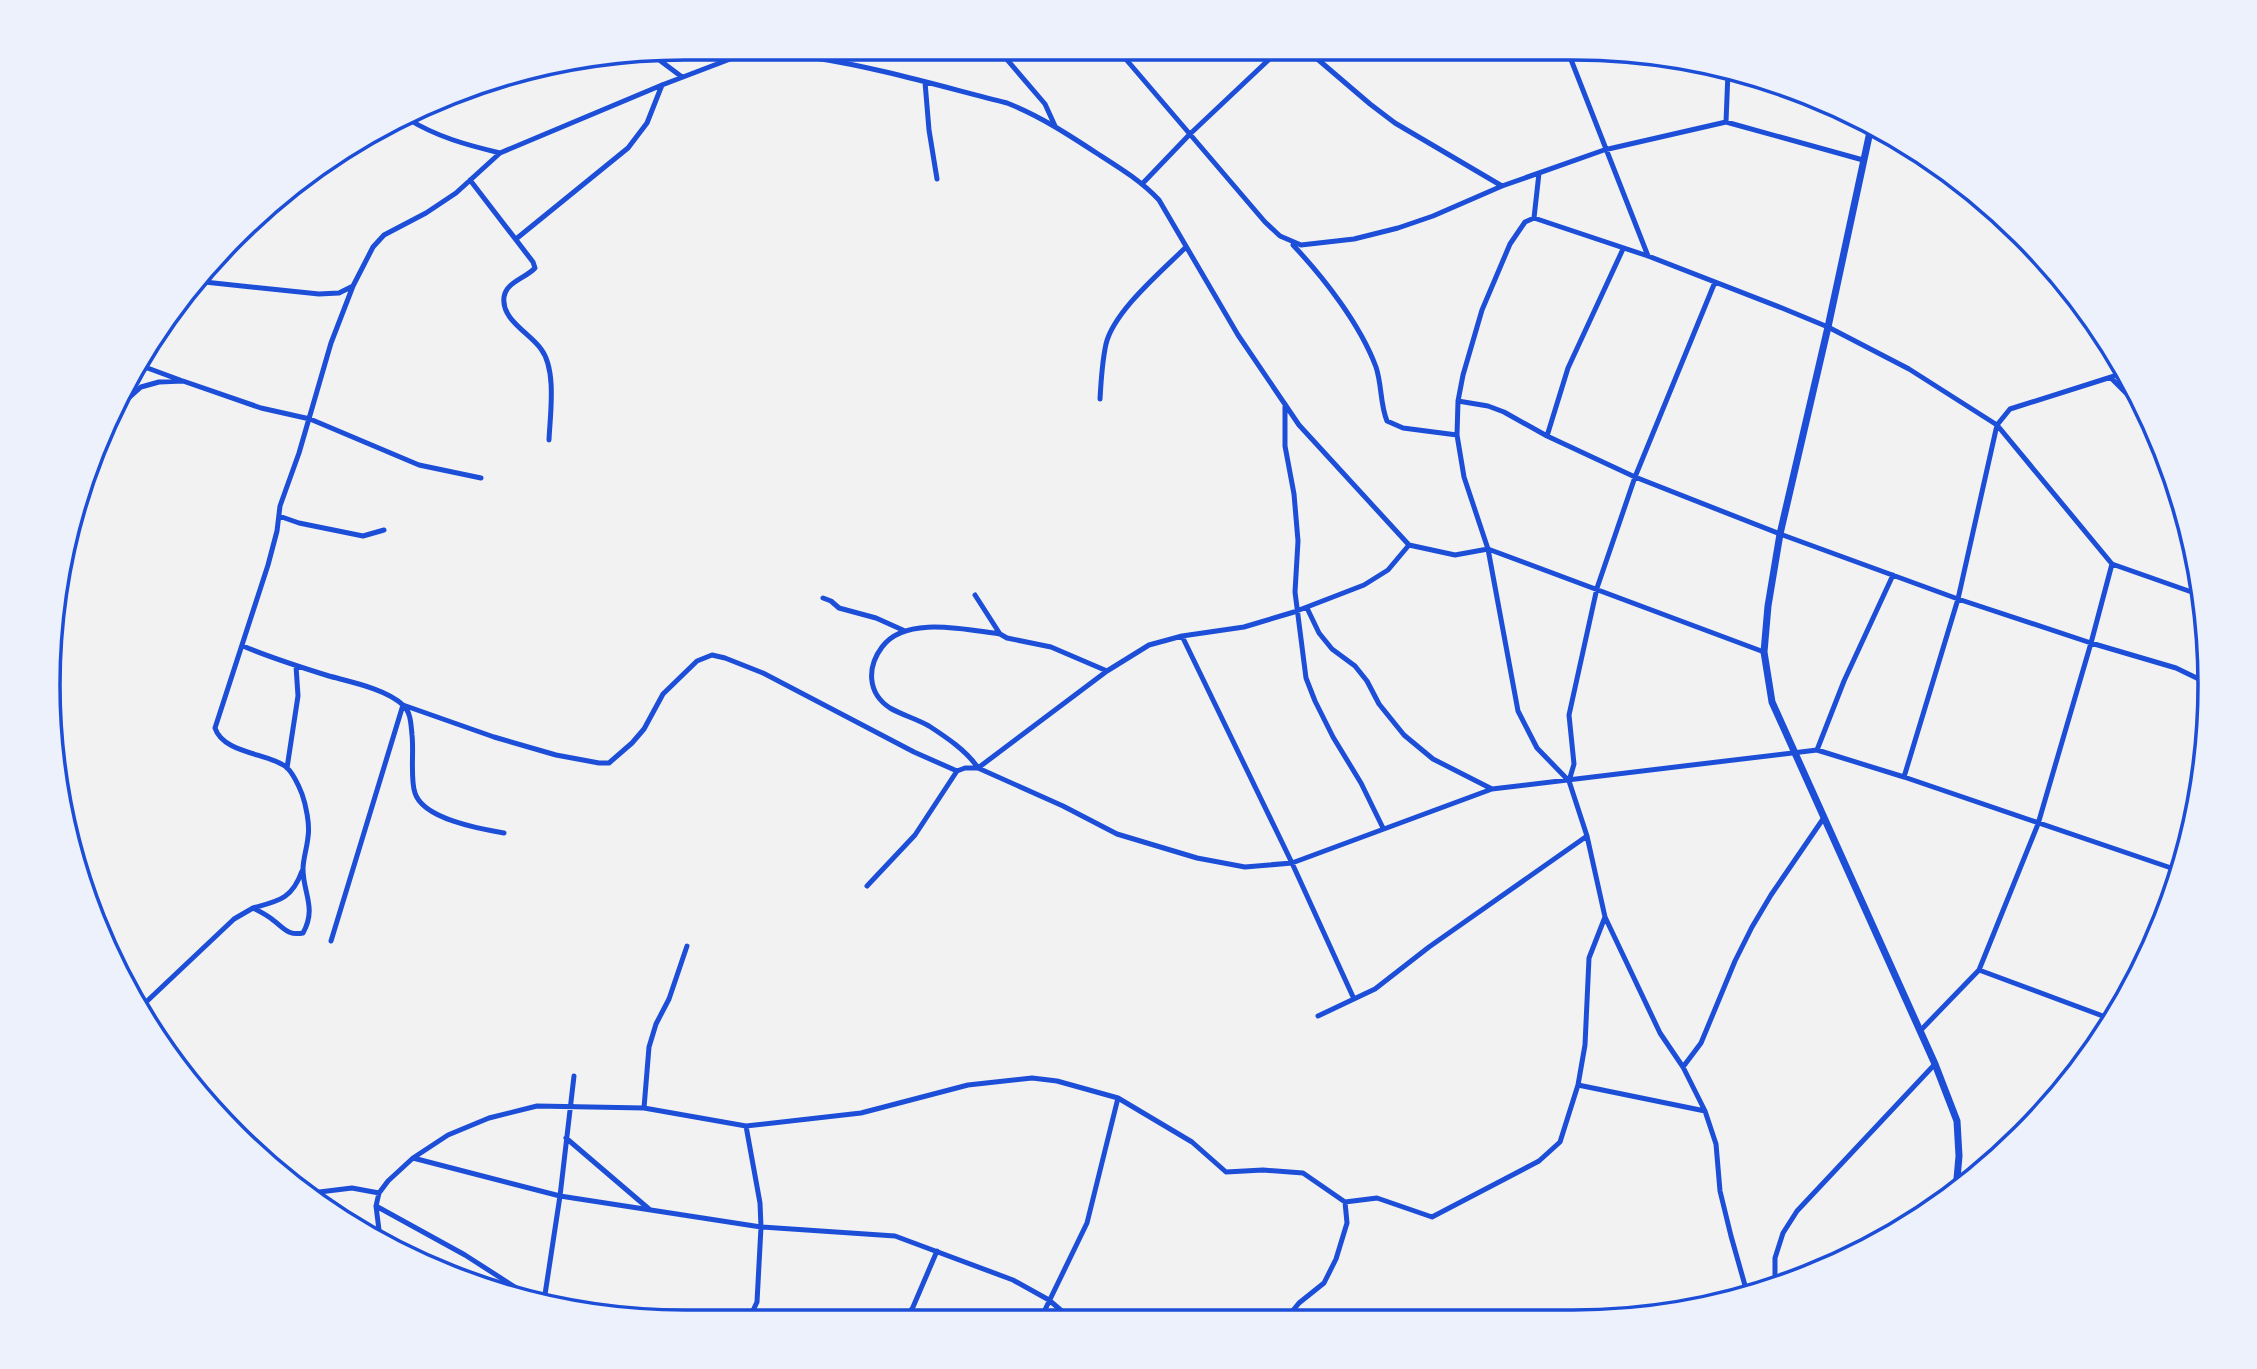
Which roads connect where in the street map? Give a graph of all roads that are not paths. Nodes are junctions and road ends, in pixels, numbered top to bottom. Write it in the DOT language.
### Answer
graph roads {
  1 [pos="725,60"];
  2 [pos="823,60"];
  3 [pos="1007,60"];
  4 [pos="1127,60"];
  5 [pos="1268,60"];
  6 [pos="1319,60"];
  7 [pos="1571,60"];
  8 [pos="660,61"];
  9 [pos="682,77"];
  10 [pos="1728,80"];
  11 [pos="925,82"];
  12 [pos="662,85"];
  13 [pos="413,122"];
  14 [pos="1726,122"];
  15 [pos="1055,126"];
  16 [pos="1190,134"];
  17 [pos="1869,135"];
  18 [pos="1604,150"];
  19 [pos="500,153"];
  20 [pos="1863,160"];
  21 [pos="1539,173"];
  22 [pos="937,179"];
  23 [pos="470,180"];
  24 [pos="1143,183"];
  25 [pos="1502,186"];
  26 [pos="1534,218"];
  27 [pos="516,239"];
  28 [pos="1291,242"];
  29 [pos="1186,247"];
  30 [pos="1623,249"];
  31 [pos="1648,256"];
  32 [pos="207,282"];
  33 [pos="1715,282"];
  34 [pos="353,286"];
  35 [pos="1828,327"];
  36 [pos="146,367"];
  37 [pos="2116,377"];
  38 [pos="2111,379"];
  39 [pos="183,381"];
  40 [pos="2125,392"];
  41 [pos="130,396"];
  42 [pos="1100,399"];
  43 [pos="1458,401"];
  44 [pos="1285,403"];
  45 [pos="310,419"];
  46 [pos="1997,425"];
  47 [pos="1457,435"];
  48 [pos="1547,436"];
  49 [pos="549,440"];
  50 [pos="1635,477"];
  51 [pos="481,478"];
  52 [pos="278,516"];
  53 [pos="384,530"];
  54 [pos="1780,534"];
  55 [pos="1409,545"];
  56 [pos="1488,549"];
  57 [pos="2112,564"];
  58 [pos="1893,575"];
  59 [pos="1597,588"];
  60 [pos="2190,591"];
  61 [pos="975,595"];
  62 [pos="822,598"];
  63 [pos="1958,599"];
  64 [pos="1307,607"];
  65 [pos="1298,611"];
  66 [pos="905,631"];
  67 [pos="1000,634"];
  68 [pos="1182,636"];
  69 [pos="2091,643"];
  70 [pos="243,646"];
  71 [pos="1763,652"];
  72 [pos="296,666"];
  73 [pos="1107,671"];
  74 [pos="2198,679"];
  75 [pos="404,705"];
  76 [pos="1818,750"];
  77 [pos="1794,753"];
  78 [pos="287,768"];
  79 [pos="978,768"];
  80 [pos="957,771"];
  81 [pos="1904,777"];
  82 [pos="1569,781"];
  83 [pos="1492,789"];
  84 [pos="1823,819"];
  85 [pos="2038,824"];
  86 [pos="1383,828"];
  87 [pos="504,833"];
  88 [pos="1587,836"];
  89 [pos="1292,863"];
  90 [pos="2169,867"];
  91 [pos="303,869"];
  92 [pos="867,886"];
  93 [pos="253,908"];
  94 [pos="1605,917"];
  95 [pos="331,941"];
  96 [pos="687,946"];
  97 [pos="1979,970"];
  98 [pos="1354,999"];
  99 [pos="146,1002"];
  100 [pos="1318,1016"];
  101 [pos="2102,1016"];
  102 [pos="1920,1031"];
  103 [pos="1935,1064"];
  104 [pos="1683,1067"];
  105 [pos="574,1076"];
  106 [pos="1578,1085"];
  107 [pos="1118,1098"];
  108 [pos="570,1107"];
  109 [pos="644,1108"];
  110 [pos="1705,1111"];
  111 [pos="746,1126"];
  112 [pos="566,1138"];
  113 [pos="413,1158"];
  114 [pos="1957,1177"];
  115 [pos="320,1192"];
  116 [pos="379,1193"];
  117 [pos="560,1196"];
  118 [pos="1345,1202"];
  119 [pos="376,1206"];
  120 [pos="651,1211"];
  121 [pos="761,1227"];
  122 [pos="379,1230"];
  123 [pos="937,1251"];
  124 [pos="1774,1276"];
  125 [pos="510,1284"];
  126 [pos="1745,1285"];
  127 [pos="545,1293"];
  128 [pos="1049,1300"];
  129 [pos="753,1310"];
  130 [pos="911,1310"];
  131 [pos="1045,1310"];
  132 [pos="1061,1310"];
  133 [pos="1293,1310"];
  1 -- 9 [label="street"];
  2 -- 11 [label="street"];
  3 -- 15 [label="street"];
  4 -- 16 [label="street"];
  5 -- 16 [label="street"];
  6 -- 25 [label="street"];
  7 -- 18 [label="street"];
  8 -- 9 [label="street"];
  9 -- 12 [label="street"];
  10 -- 14 [label="street"];
  11 -- 15 [label="street"];
  11 -- 22 [label="street"];
  12 -- 19 [label="street"];
  12 -- 27 [label="street"];
  13 -- 19 [label="street"];
  14 -- 18 [label="street"];
  14 -- 20 [label="street"];
  15 -- 24 [label="street"];
  16 -- 24 [label="street"];
  16 -- 28 [label="street"];
  17 -- 20 [label="street"];
  18 -- 21 [label="street"];
  18 -- 31 [label="street"];
  19 -- 23 [label="street"];
  20 -- 35 [label="street"];
  21 -- 25 [label="street"];
  21 -- 26 [label="street"];
  23 -- 27 [label="street"];
  23 -- 34 [label="street"];
  24 -- 29 [label="street"];
  25 -- 28 [label="street"];
  26 -- 30 [label="street"];
  26 -- 43 [label="street"];
  27 -- 49 [label="street"];
  28 -- 47 [label="street"];
  29 -- 42 [label="street"];
  29 -- 44 [label="street"];
  30 -- 31 [label="street"];
  30 -- 48 [label="street"];
  31 -- 33 [label="street"];
  32 -- 34 [label="street"];
  33 -- 35 [label="street"];
  33 -- 50 [label="street"];
  34 -- 45 [label="street"];
  35 -- 46 [label="street"];
  35 -- 54 [label="street"];
  36 -- 39 [label="street"];
  37 -- 38 [label="street"];
  38 -- 40 [label="street"];
  38 -- 46 [label="street"];
  39 -- 41 [label="street"];
  39 -- 45 [label="street"];
  43 -- 47 [label="street"];
  43 -- 48 [label="street"];
  44 -- 55 [label="street"];
  44 -- 65 [label="street"];
  45 -- 51 [label="street"];
  45 -- 52 [label="street"];
  46 -- 57 [label="street"];
  46 -- 63 [label="street"];
  47 -- 56 [label="street"];
  48 -- 50 [label="street"];
  50 -- 54 [label="street"];
  50 -- 59 [label="street"];
  52 -- 53 [label="street"];
  52 -- 70 [label="street"];
  54 -- 58 [label="street"];
  54 -- 71 [label="street"];
  55 -- 56 [label="street"];
  55 -- 64 [label="street"];
  56 -- 59 [label="street"];
  56 -- 82 [label="street"];
  57 -- 60 [label="street"];
  57 -- 69 [label="street"];
  58 -- 63 [label="street"];
  58 -- 76 [label="street"];
  59 -- 71 [label="street"];
  59 -- 82 [label="street"];
  61 -- 67 [label="street"];
  62 -- 66 [label="street"];
  63 -- 69 [label="street"];
  63 -- 81 [label="street"];
  64 -- 65 [label="street"];
  64 -- 83 [label="street"];
  65 -- 68 [label="street"];
  65 -- 86 [label="street"];
  66 -- 67 [label="street"];
  66 -- 79 [label="street"];
  67 -- 73 [label="street"];
  68 -- 73 [label="street"];
  68 -- 89 [label="street"];
  69 -- 74 [label="street"];
  69 -- 85 [label="street"];
  70 -- 72 [label="street"];
  70 -- 78 [label="street"];
  71 -- 77 [label="street"];
  72 -- 75 [label="street"];
  72 -- 78 [label="street"];
  73 -- 79 [label="street"];
  75 -- 80 [label="street"];
  75 -- 87 [label="street"];
  75 -- 95 [label="street"];
  76 -- 77 [label="street"];
  76 -- 81 [label="street"];
  77 -- 82 [label="street"];
  77 -- 84 [label="street"];
  78 -- 91 [label="street"];
  79 -- 80 [label="street"];
  79 -- 89 [label="street"];
  80 -- 92 [label="street"];
  81 -- 85 [label="street"];
  82 -- 83 [label="street"];
  82 -- 88 [label="street"];
  83 -- 86 [label="street"];
  84 -- 102 [label="street"];
  84 -- 104 [label="street"];
  85 -- 90 [label="street"];
  85 -- 97 [label="street"];
  86 -- 89 [label="street"];
  88 -- 94 [label="street"];
  88 -- 98 [label="street"];
  89 -- 98 [label="street"];
  91 -- 93 [label="street"];
  91 -- 93 [label="street"];
  93 -- 99 [label="street"];
  94 -- 104 [label="street"];
  94 -- 106 [label="street"];
  96 -- 109 [label="street"];
  97 -- 101 [label="street"];
  97 -- 102 [label="street"];
  98 -- 100 [label="street"];
  102 -- 103 [label="street"];
  103 -- 114 [label="street"];
  103 -- 124 [label="street"];
  104 -- 110 [label="street"];
  105 -- 108 [label="street"];
  106 -- 110 [label="street"];
  106 -- 118 [label="street"];
  107 -- 111 [label="street"];
  107 -- 118 [label="street"];
  107 -- 128 [label="street"];
  108 -- 109 [label="street"];
  108 -- 112 [label="street"];
  108 -- 113 [label="street"];
  109 -- 111 [label="street"];
  110 -- 126 [label="street"];
  111 -- 121 [label="street"];
  112 -- 117 [label="street"];
  112 -- 120 [label="street"];
  113 -- 116 [label="street"];
  113 -- 117 [label="street"];
  115 -- 116 [label="street"];
  116 -- 119 [label="street"];
  117 -- 120 [label="street"];
  117 -- 127 [label="street"];
  118 -- 133 [label="street"];
  119 -- 122 [label="street"];
  119 -- 125 [label="street"];
  120 -- 121 [label="street"];
  121 -- 123 [label="street"];
  121 -- 129 [label="street"];
  123 -- 128 [label="street"];
  123 -- 130 [label="street"];
  128 -- 131 [label="street"];
  128 -- 132 [label="street"];
}
